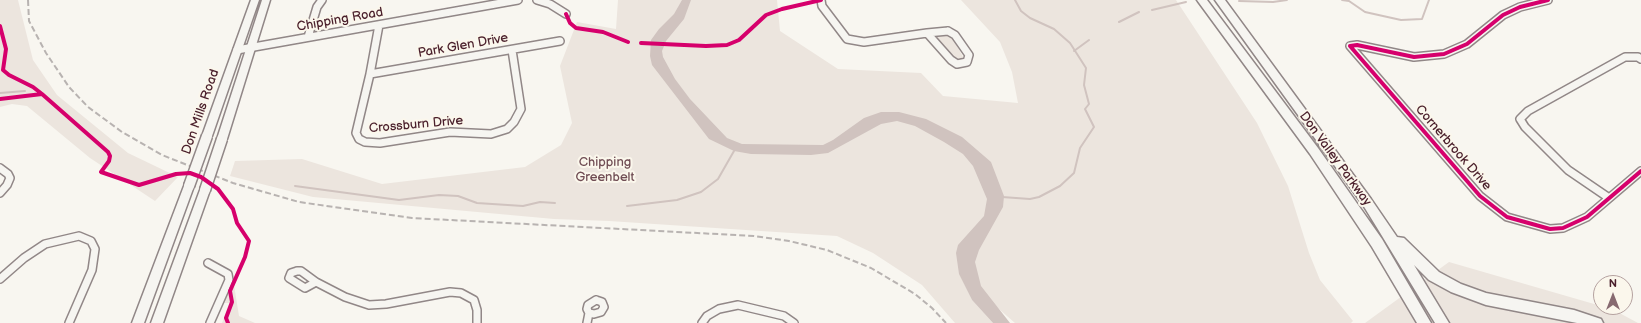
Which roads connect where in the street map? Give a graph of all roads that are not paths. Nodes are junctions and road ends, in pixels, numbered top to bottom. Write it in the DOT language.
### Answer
graph roads {
  1 [pos="255,0"];
  2 [pos="266,0"];
  3 [pos="322,0"];
  4 [pos="518,0"];
  5 [pos="537,0"];
  6 [pos="821,0"];
  7 [pos="1202,0"];
  8 [pos="1220,0"];
  9 [pos="1548,0"];
  10 [pos="566,14"];
  11 [pos="379,25"];
  12 [pos="927,33"];
  13 [pos="308,37"];
  14 [pos="560,41"];
  15 [pos="250,48"];
  16 [pos="237,50"];
  17 [pos="512,50"];
  18 [pos="1641,59"];
  19 [pos="370,74"];
  20 [pos="0,168"];
  21 [pos="1641,171"];
  22 [pos="0,193"];
  23 [pos="1609,198"];
  24 [pos="1384,227"];
  25 [pos="208,263"];
  26 [pos="0,279"];
  27 [pos="316,282"];
  28 [pos="589,313"];
  29 [pos="1442,322"];
  30 [pos="70,323"];
  31 [pos="138,323"];
  32 [pos="157,323"];
  33 [pos="210,323"];
  34 [pos="477,323"];
  35 [pos="587,323"];
  36 [pos="702,323"];
  37 [pos="794,323"];
  38 [pos="1424,323"];
  39 [pos="1596,323"];
  1 -- 16 [label="main road, Don Mills Road"];
  2 -- 15 [label="main road, Don Mills Road"];
  3 -- 13 [label="street"];
  4 -- 11 [label="street, Chipping Road"];
  5 -- 10 [label="street"];
  6 -- 12 [label="street"];
  7 -- 38 [label="highway, Don Valley Parkway"];
  8 -- 24 [label="highway, Don Valley Parkway"];
  9 -- 23 [label="street, Cornerbrook Drive"];
  11 -- 13 [label="street, Chipping Road"];
  11 -- 19 [label="street, Crossburn Drive"];
  12 -- 12 [label="street"];
  13 -- 15 [label="street, Chipping Road"];
  14 -- 17 [label="street, Park Glen Drive"];
  15 -- 16 [label="street, Chipping Road"];
  15 -- 32 [label="main road, Don Mills Road, bridge"];
  16 -- 31 [label="main road, Don Mills Road, bridge"];
  17 -- 19 [label="street, Park Glen Drive"];
  17 -- 19 [label="street, Crossburn Drive"];
  18 -- 23 [label="street"];
  20 -- 22 [label="street"];
  21 -- 23 [label="street, Cornerbrook Drive"];
  24 -- 29 [label="highway, Don Valley Parkway"];
  24 -- 39 [label="highway"];
  25 -- 33 [label="street"];
  26 -- 30 [label="street"];
  27 -- 34 [label="street"];
  28 -- 35 [label="street"];
  36 -- 37 [label="street"];
}
